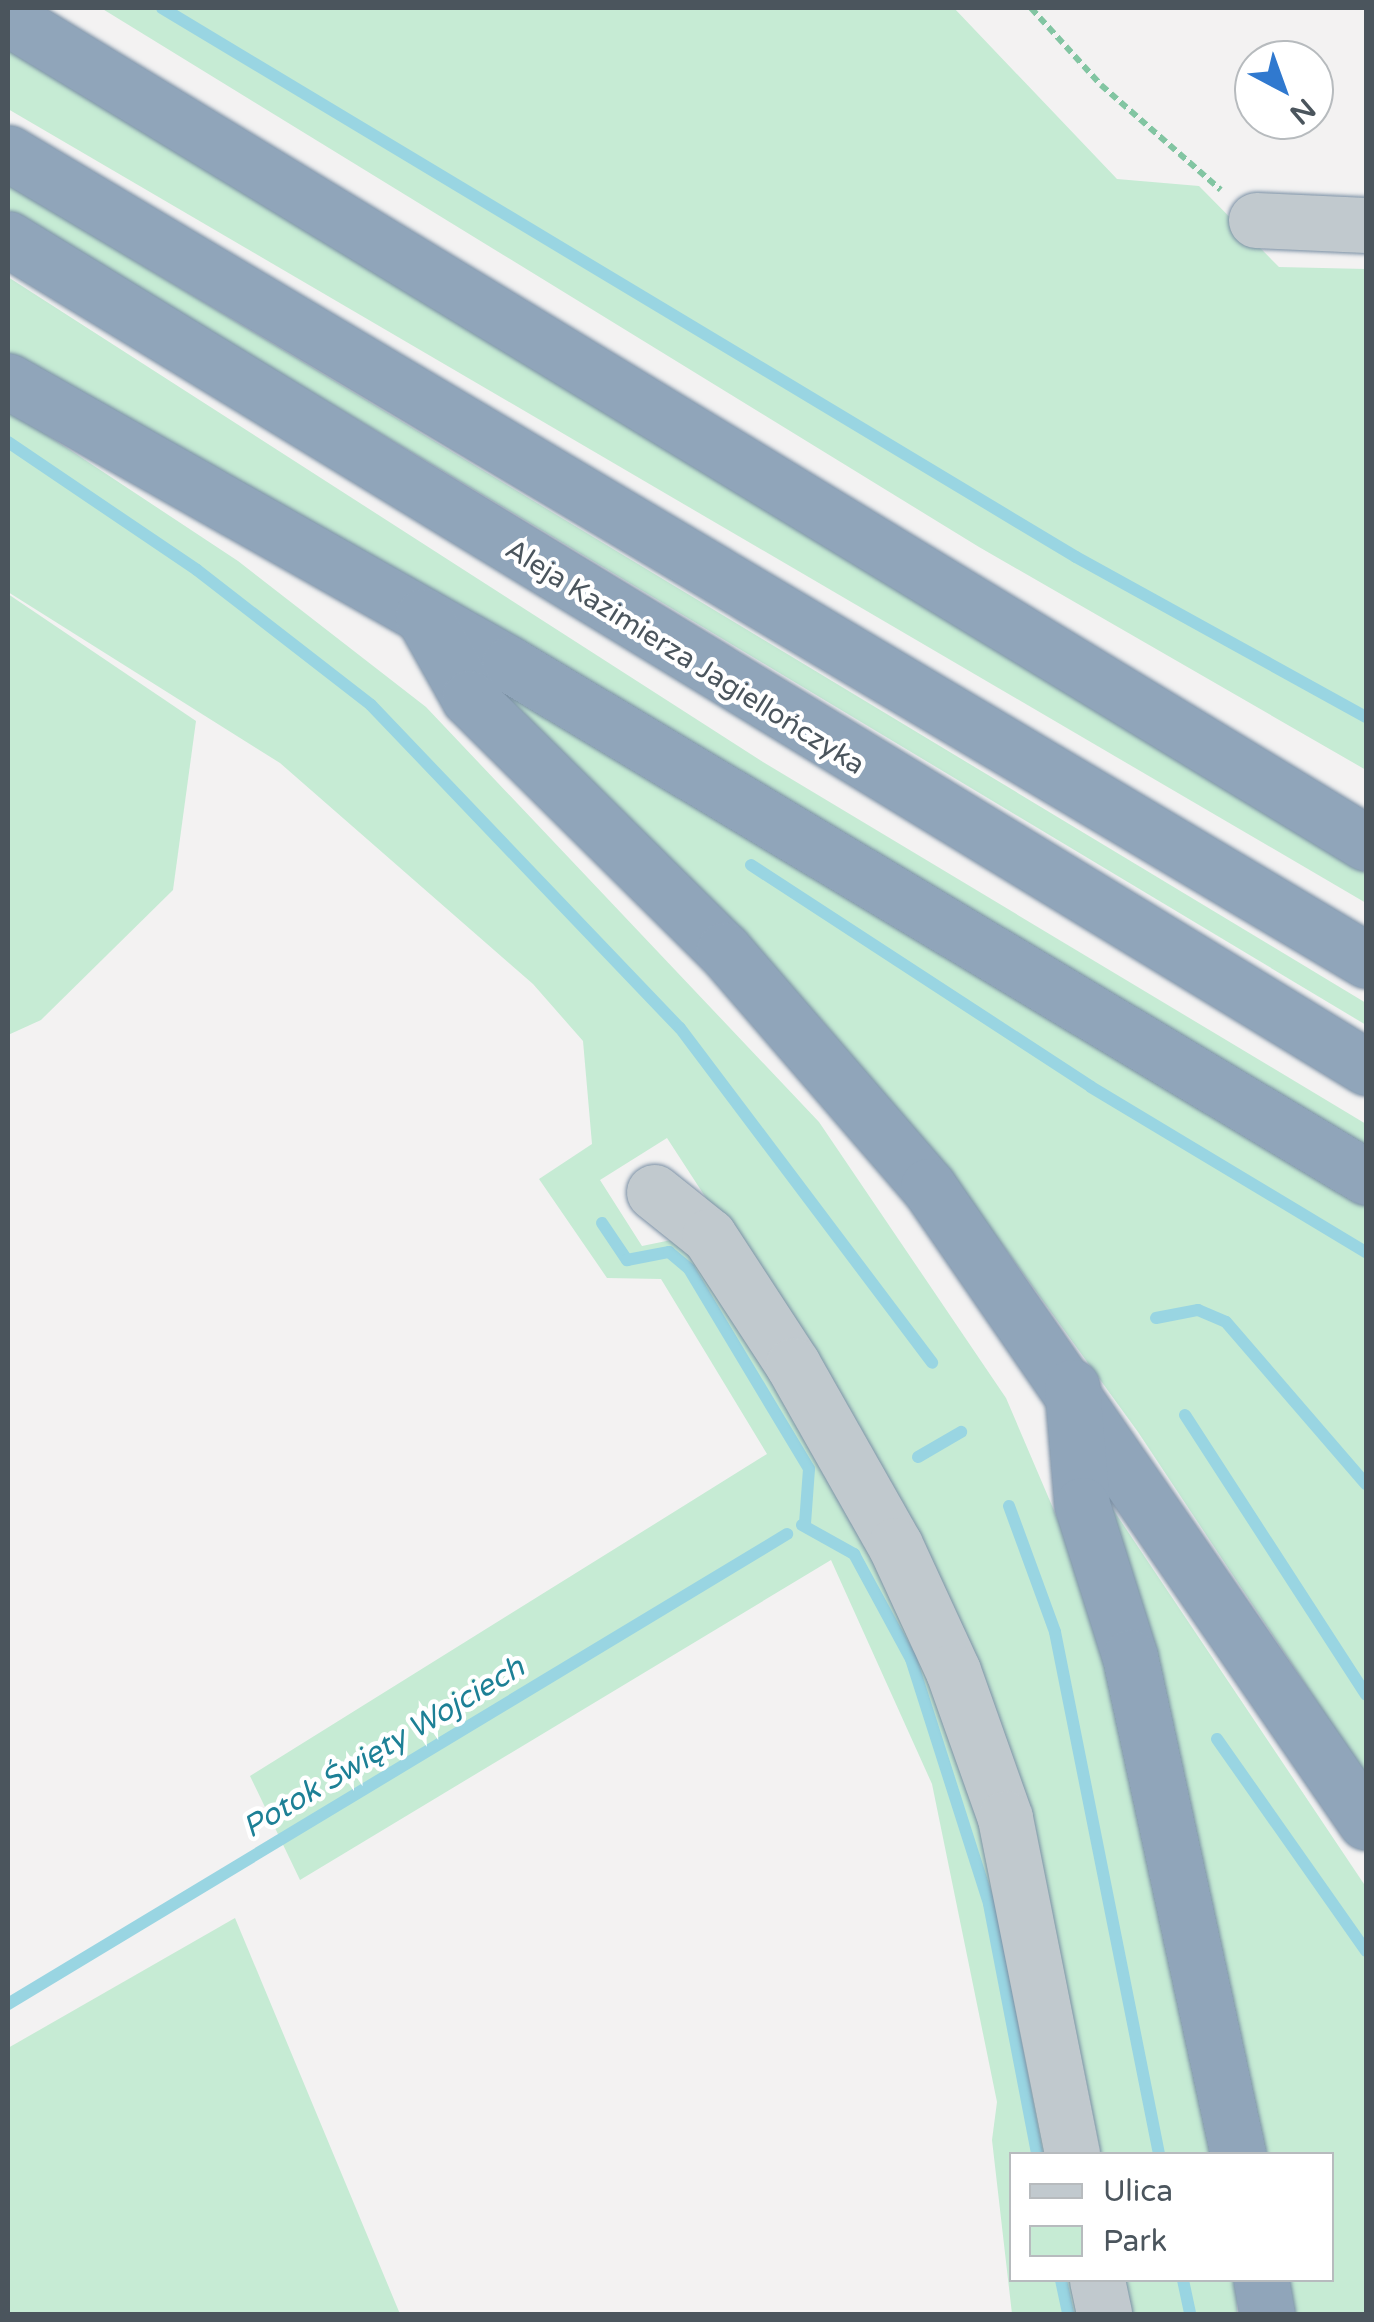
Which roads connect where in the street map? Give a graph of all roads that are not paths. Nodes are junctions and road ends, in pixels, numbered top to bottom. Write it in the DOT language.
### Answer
graph roads {
  1 [pos="8,18"];
  2 [pos="8,153"];
  3 [pos="1256,220"];
  4 [pos="1366,225"];
  5 [pos="8,239"];
  6 [pos="8,381"];
  7 [pos="423,616"];
  8 [pos="1191,738"];
  9 [pos="1366,814"];
  10 [pos="1366,844"];
  11 [pos="1366,960"];
  12 [pos="1366,1067"];
  13 [pos="1366,1177"];
  14 [pos="654,1192"];
  15 [pos="1072,1384"];
  16 [pos="1366,1822"];
  17 [pos="1072,2152"];
  18 [pos="1238,2152"];
  19 [pos="1097,2282"];
  20 [pos="1261,2282"];
  21 [pos="1104,2314"];
  22 [pos="1267,2314"];
  1 -- 8 [label="highway"];
  2 -- 11 [label="highway"];
  3 -- 4 [label="lane"];
  5 -- 12 [label="highway, Aleja Kazimierza Jagiellończyka"];
  6 -- 7 [label="highway"];
  7 -- 13 [label="highway"];
  7 -- 15 [label="highway"];
  8 -- 9 [label="highway"];
  8 -- 10 [label="highway"];
  14 -- 17 [label="lane"];
  15 -- 16 [label="highway"];
  15 -- 18 [label="highway"];
  19 -- 21 [label="lane"];
  20 -- 22 [label="highway"];
}
